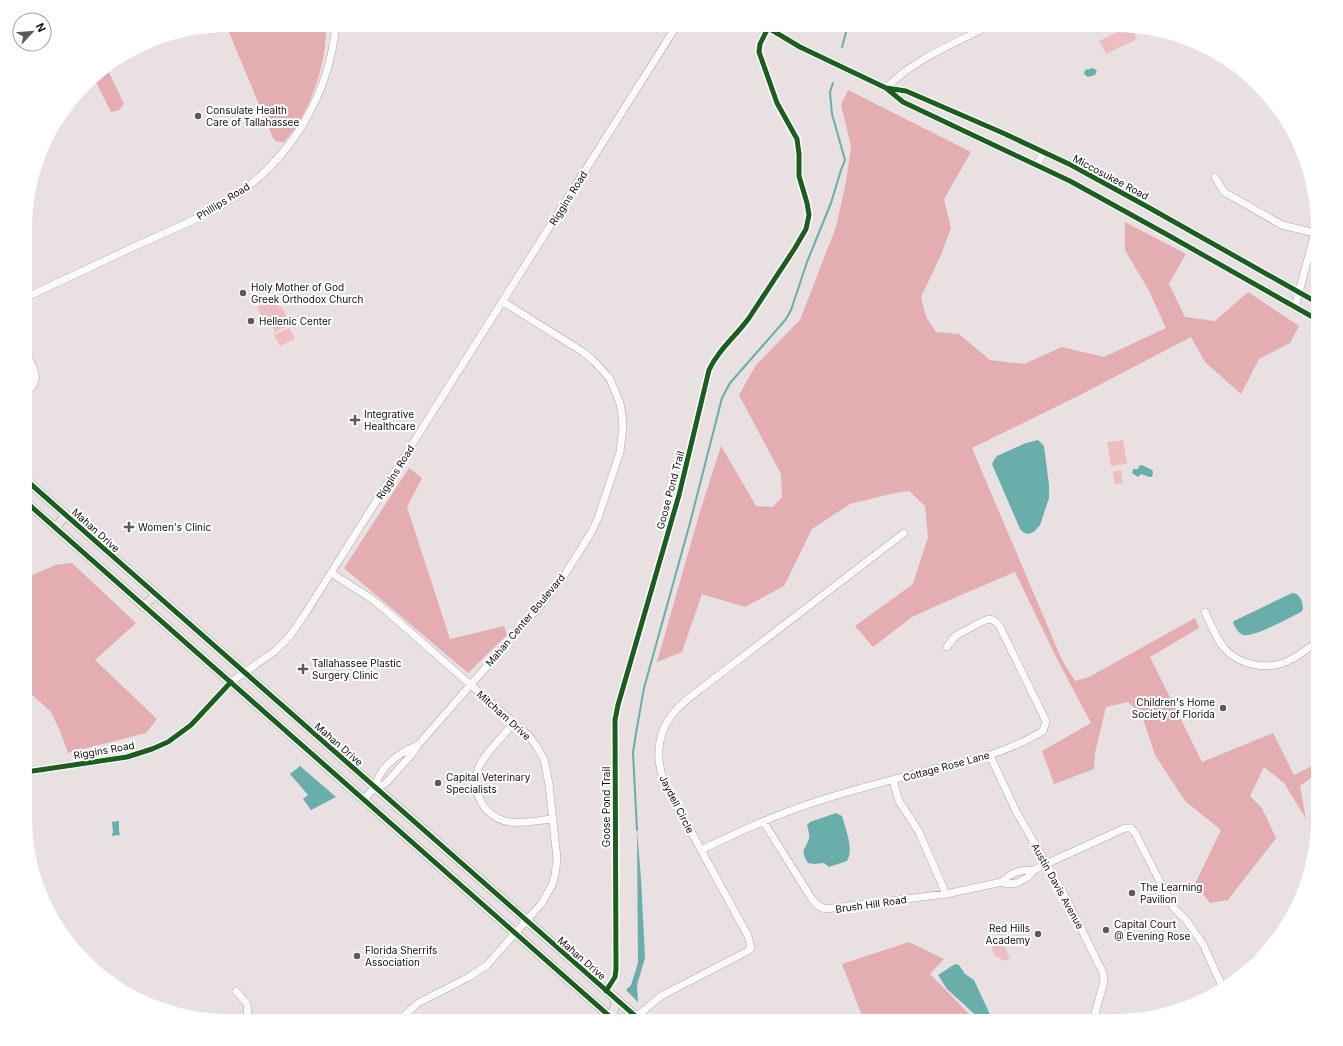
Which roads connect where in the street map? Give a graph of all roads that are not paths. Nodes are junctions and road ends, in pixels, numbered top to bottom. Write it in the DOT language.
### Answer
graph roads {
  1 [pos="335,32"];
  2 [pos="673,32"];
  3 [pos="775,32"];
  4 [pos="977,32"];
  5 [pos="886,88"];
  6 [pos="1044,152"];
  7 [pos="1037,165"];
  8 [pos="1215,177"];
  9 [pos="1311,232"];
  10 [pos="1311,248"];
  11 [pos="1299,293"];
  12 [pos="32,295"];
  13 [pos="1311,299"];
  14 [pos="502,301"];
  15 [pos="1295,307"];
  16 [pos="1311,316"];
  17 [pos="32,367"];
  18 [pos="32,388"];
  19 [pos="32,485"];
  20 [pos="32,507"];
  21 [pos="66,515"];
  22 [pos="55,528"];
  23 [pos="904,533"];
  24 [pos="331,573"];
  25 [pos="156,595"];
  26 [pos="143,606"];
  27 [pos="1205,612"];
  28 [pos="1311,646"];
  29 [pos="947,647"];
  30 [pos="244,673"];
  31 [pos="231,682"];
  32 [pos="470,685"];
  33 [pos="514,723"];
  34 [pos="418,745"];
  35 [pos="990,756"];
  36 [pos="32,771"];
  37 [pos="893,780"];
  38 [pos="375,787"];
  39 [pos="364,799"];
  40 [pos="553,819"];
  41 [pos="763,821"];
  42 [pos="701,850"];
  43 [pos="1046,864"];
  44 [pos="1034,870"];
  45 [pos="1002,882"];
  46 [pos="946,894"];
  47 [pos="526,921"];
  48 [pos="516,933"];
  49 [pos="1221,983"];
  50 [pos="236,991"];
  51 [pos="616,999"];
  52 [pos="248,1014"];
  53 [pos="405,1014"];
  54 [pos="606,1014"];
  55 [pos="614,1014"];
  56 [pos="632,1014"];
  57 [pos="643,1014"];
  58 [pos="1095,1014"];
  1 -- 12 [label="street, Phillips Road"];
  2 -- 14 [label="street, Riggins Road"];
  3 -- 5 [label="street, Miccosukee Road"];
  4 -- 5 [label="street"];
  5 -- 6 [label="street, Miccosukee Road"];
  5 -- 7 [label="street, Miccosukee Road"];
  6 -- 7 [label="street"];
  6 -- 11 [label="street, Miccosukee Road"];
  7 -- 15 [label="street, Miccosukee Road"];
  8 -- 9 [label="street"];
  10 -- 11 [label="street"];
  11 -- 13 [label="street, Miccosukee Road"];
  11 -- 15 [label="street"];
  14 -- 24 [label="street, Riggins Road"];
  14 -- 32 [label="street, Mahan Center Boulevard"];
  15 -- 16 [label="street, Miccosukee Road"];
  17 -- 18 [label="street"];
  19 -- 21 [label="main road, Mahan Drive"];
  20 -- 22 [label="main road"];
  21 -- 22 [label="main road"];
  21 -- 25 [label="main road, Mahan Drive"];
  22 -- 26 [label="main road"];
  23 -- 42 [label="street, Jaydell Circle"];
  24 -- 30 [label="street, Riggins Road"];
  24 -- 32 [label="street, Mitcham Drive"];
  25 -- 26 [label="main road"];
  25 -- 30 [label="main road, Mahan Drive"];
  26 -- 31 [label="main road"];
  27 -- 28 [label="street"];
  29 -- 35 [label="street, Cottage Rose Lane"];
  30 -- 31 [label="street, Riggins Road"];
  30 -- 38 [label="main road, Mahan Drive"];
  31 -- 36 [label="street, Riggins Road"];
  31 -- 39 [label="main road"];
  32 -- 33 [label="street, Mitcham Drive"];
  32 -- 34 [label="street, Mahan Center Boulevard"];
  33 -- 40 [label="street, Mitcham Drive"];
  33 -- 40 [label="street"];
  34 -- 38 [label="street, Mahan Center Boulevard"];
  34 -- 38 [label="street, Mahan Center Boulevard"];
  35 -- 37 [label="street, Cottage Rose Lane"];
  35 -- 43 [label="street, Austin Davis Avenue"];
  37 -- 41 [label="street, Cottage Rose Lane"];
  37 -- 46 [label="street"];
  38 -- 39 [label="street, Mahan Center Boulevard"];
  38 -- 47 [label="main road, Mahan Drive"];
  39 -- 48 [label="main road"];
  40 -- 47 [label="street, Mitcham Drive"];
  41 -- 42 [label="street, Cottage Rose Lane"];
  41 -- 46 [label="street, Brush Hill Road"];
  42 -- 57 [label="street, Jaydell Circle"];
  43 -- 44 [label="street, Brush Hill Road"];
  43 -- 49 [label="street, Brush Hill Road"];
  43 -- 58 [label="street, Austin Davis Avenue"];
  44 -- 45 [label="street, Brush Hill Road"];
  44 -- 45 [label="street, Brush Hill Road"];
  45 -- 46 [label="street, Brush Hill Road"];
  47 -- 48 [label="street, Mitcham Drive"];
  47 -- 51 [label="main road, Mahan Drive"];
  48 -- 53 [label="street, Mitcham Drive"];
  48 -- 54 [label="main road"];
  50 -- 52 [label="street"];
  51 -- 55 [label="main road"];
  51 -- 56 [label="main road, Mahan Drive"];
}
